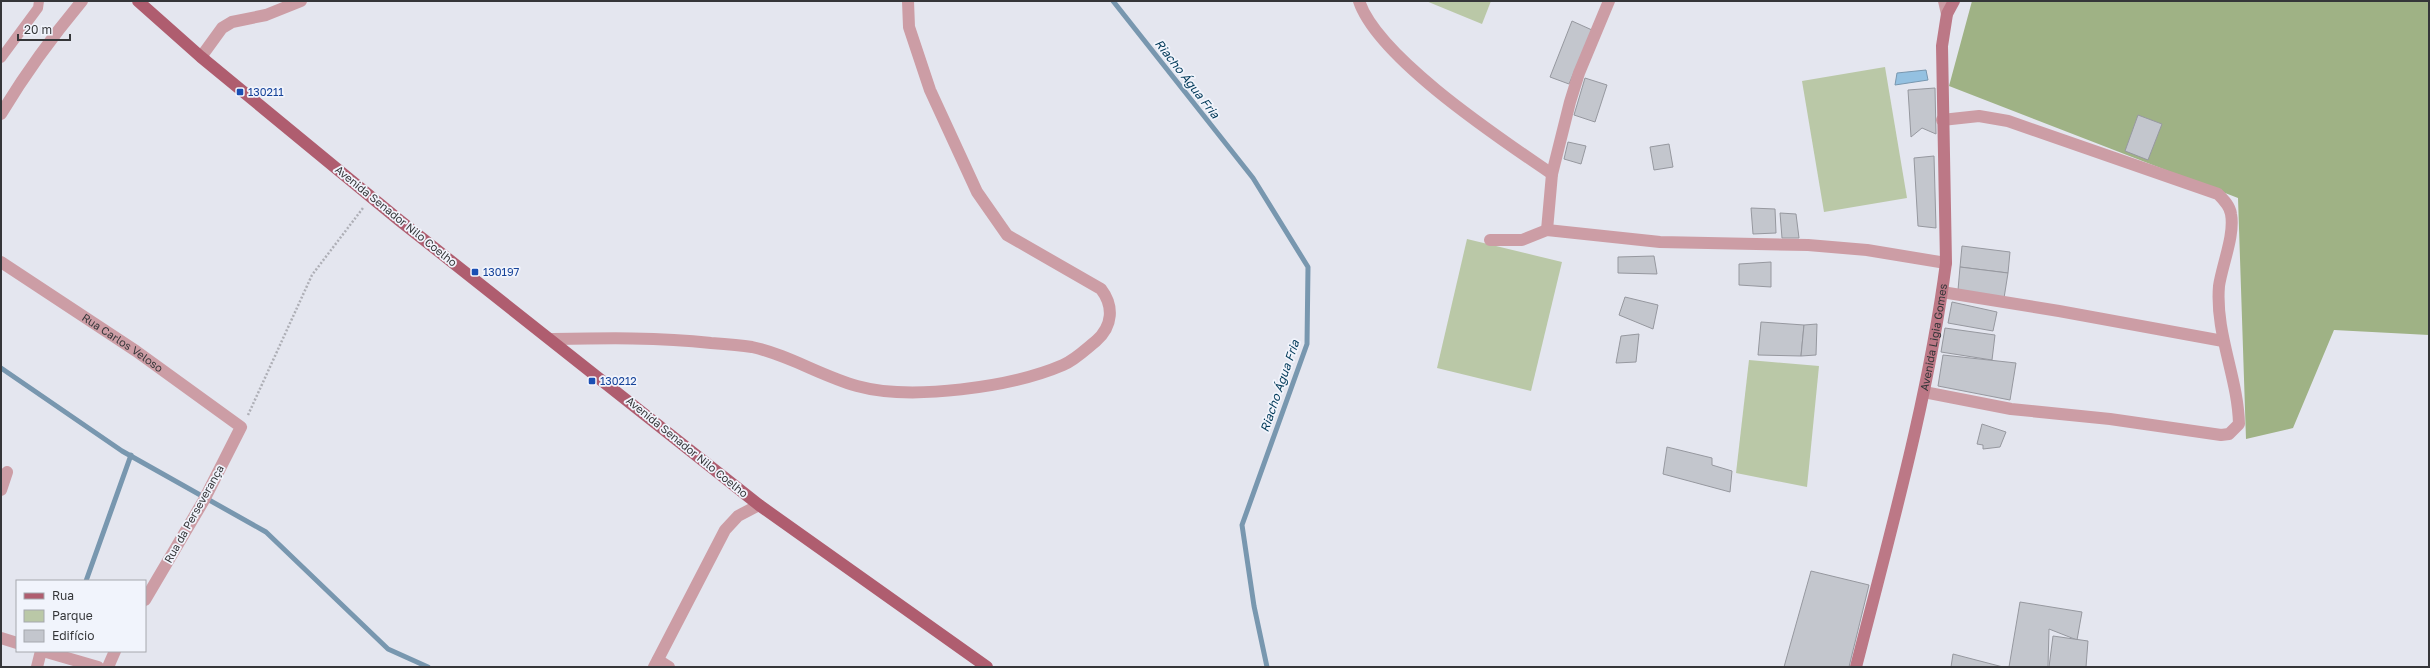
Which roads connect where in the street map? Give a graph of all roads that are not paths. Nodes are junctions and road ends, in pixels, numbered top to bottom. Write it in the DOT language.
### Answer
graph roads {
  1 [pos="39,1"];
  2 [pos="82,1"];
  3 [pos="138,1"];
  4 [pos="301,1"];
  5 [pos="908,1"];
  6 [pos="1359,1"];
  7 [pos="1609,1"];
  8 [pos="1944,1"];
  9 [pos="1954,1"];
  10 [pos="1948,14"];
  11 [pos="201,57"];
  12 [pos="1,58"];
  13 [pos="1,114"];
  14 [pos="1942,120"];
  15 [pos="1552,174"];
  16 [pos="1547,230"];
  17 [pos="1490,240"];
  18 [pos="1,262"];
  19 [pos="1946,263"];
  20 [pos="1942,292"];
  21 [pos="552,339"];
  22 [pos="2223,341"];
  23 [pos="1924,392"];
  24 [pos="241,427"];
  25 [pos="7,472"];
  26 [pos="1,490"];
  27 [pos="759,505"];
  28 [pos="146,598"];
  29 [pos="1,638"];
  30 [pos="16,643"];
  31 [pos="42,652"];
  32 [pos="46,652"];
  33 [pos="115,652"];
  34 [pos="656,663"];
  35 [pos="37,667"];
  36 [pos="98,667"];
  37 [pos="108,667"];
  38 [pos="668,667"];
  39 [pos="987,667"];
  40 [pos="1856,667"];
  1 -- 12 [label="lane"];
  2 -- 13 [label="street"];
  3 -- 11 [label="main road, Avenida Senador Nilo Coelho"];
  4 -- 11 [label="street"];
  5 -- 21 [label="street"];
  6 -- 15 [label="street"];
  7 -- 15 [label="street"];
  8 -- 10 [label="street"];
  9 -- 10 [label="street, Avenida Ligia Gomes"];
  10 -- 14 [label="street, Avenida Ligia Gomes"];
  11 -- 21 [label="main road, Avenida Senador Nilo Coelho"];
  14 -- 19 [label="street, Avenida Ligia Gomes"];
  14 -- 22 [label="street"];
  15 -- 16 [label="street"];
  16 -- 17 [label="street"];
  16 -- 19 [label="street"];
  18 -- 24 [label="street, Rua Carlos Veloso"];
  19 -- 20 [label="street, Avenida Ligia Gomes"];
  20 -- 22 [label="street"];
  20 -- 23 [label="street, Avenida Ligia Gomes"];
  21 -- 27 [label="main road, Avenida Senador Nilo Coelho"];
  22 -- 23 [label="street"];
  23 -- 40 [label="street, Avenida Ligia Gomes"];
  24 -- 28 [label="street, Rua da Perseverança"];
  25 -- 26 [label="street"];
  27 -- 34 [label="street"];
  27 -- 39 [label="main road, Avenida Senador Nilo Coelho"];
  29 -- 30 [label="street"];
  31 -- 35 [label="street"];
  32 -- 36 [label="street"];
  33 -- 37 [label="street"];
  34 -- 38 [label="street"];
}
